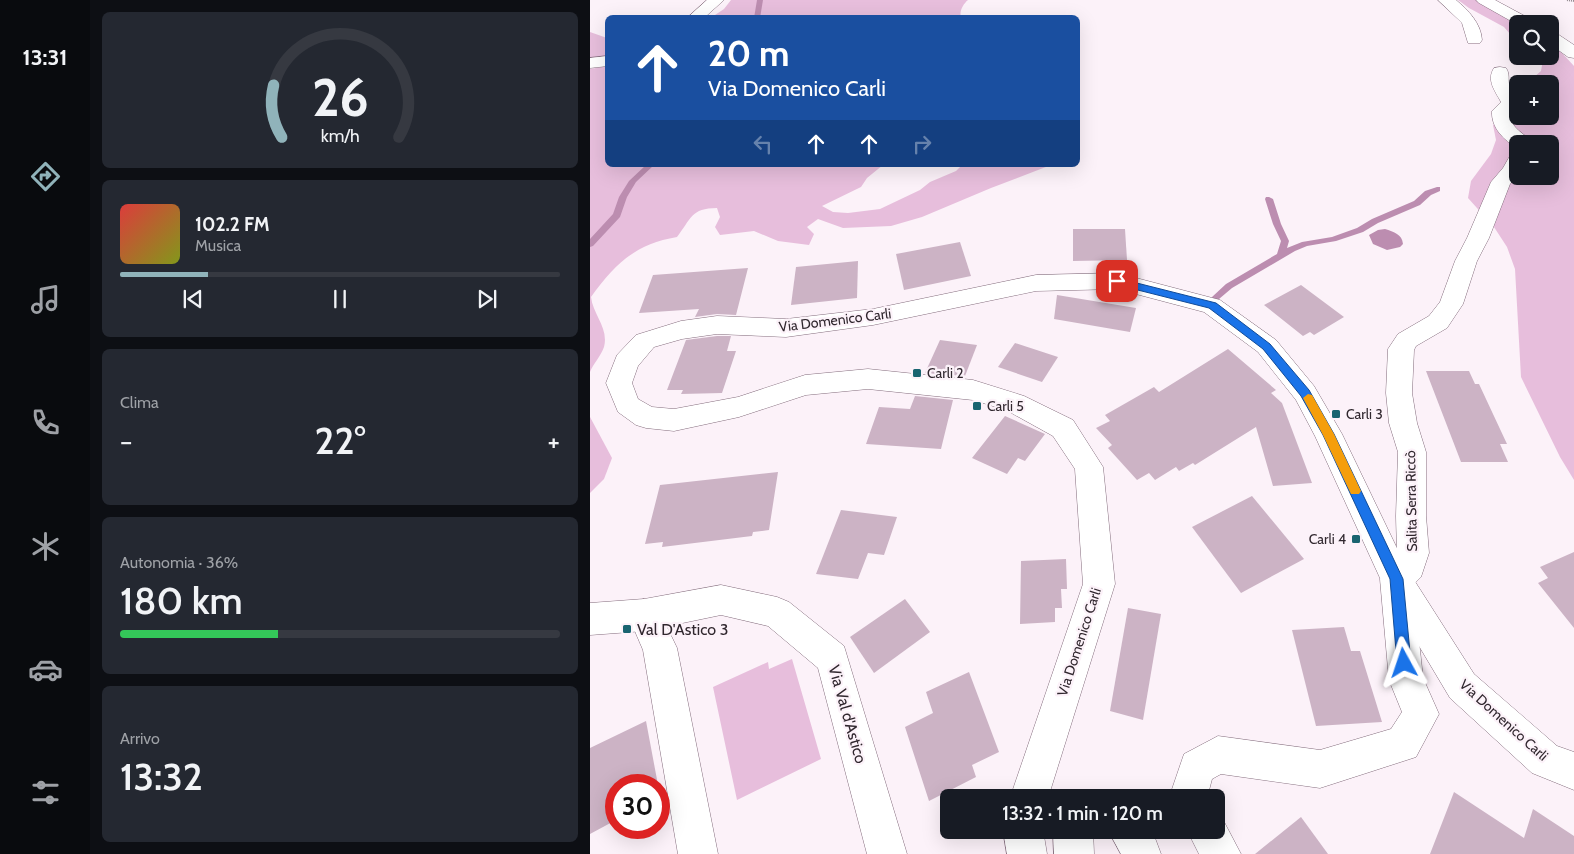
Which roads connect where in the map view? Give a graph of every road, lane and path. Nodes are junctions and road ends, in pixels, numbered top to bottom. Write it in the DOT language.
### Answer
graph roads {
  1 [pos="716,0"];
  2 [pos="1446,0"];
  3 [pos="1484,0"];
  4 [pos="1567,0"];
  5 [pos="1574,1"];
  6 [pos="698,15"];
  7 [pos="1512,15"];
  8 [pos="1474,40"];
  9 [pos="1559,42"];
  10 [pos="1574,53"];
  11 [pos="605,61"];
  12 [pos="590,63"];
  13 [pos="1500,72"];
  14 [pos="1512,135"];
  15 [pos="1509,173"];
  16 [pos="1396,579"];
  17 [pos="644,615"];
  18 [pos="590,619"];
  19 [pos="1574,772"];
  20 [pos="1032,789"];
  21 [pos="1191,789"];
  22 [pos="1025,839"];
  23 [pos="1073,839"];
  24 [pos="1135,839"];
  25 [pos="1212,839"];
  26 [pos="698,854"];
  27 [pos="887,854"];
  28 [pos="1027,854"];
  29 [pos="1074,854"];
  30 [pos="1141,854"];
  31 [pos="1221,854"];
  1 -- 6 [label="street"];
  2 -- 8 [label="street"];
  3 -- 7 [label="street"];
  4 -- 5 [label="path"];
  9 -- 10 [label="street"];
  11 -- 12 [label="street"];
  13 -- 14 [label="street"];
  15 -- 16 [label="street, Salita Serra Riccò"];
  16 -- 19 [label="street, Via Domenico Carli"];
  16 -- 20 [label="street, Via Domenico Carli"];
  16 -- 21 [label="street"];
  17 -- 18 [label="street, Via Val d'Astico"];
  17 -- 26 [label="street"];
  17 -- 27 [label="street, Via Val d'Astico"];
  22 -- 28 [label="street"];
  23 -- 29 [label="street"];
  24 -- 30 [label="street"];
  25 -- 31 [label="street"];
}
